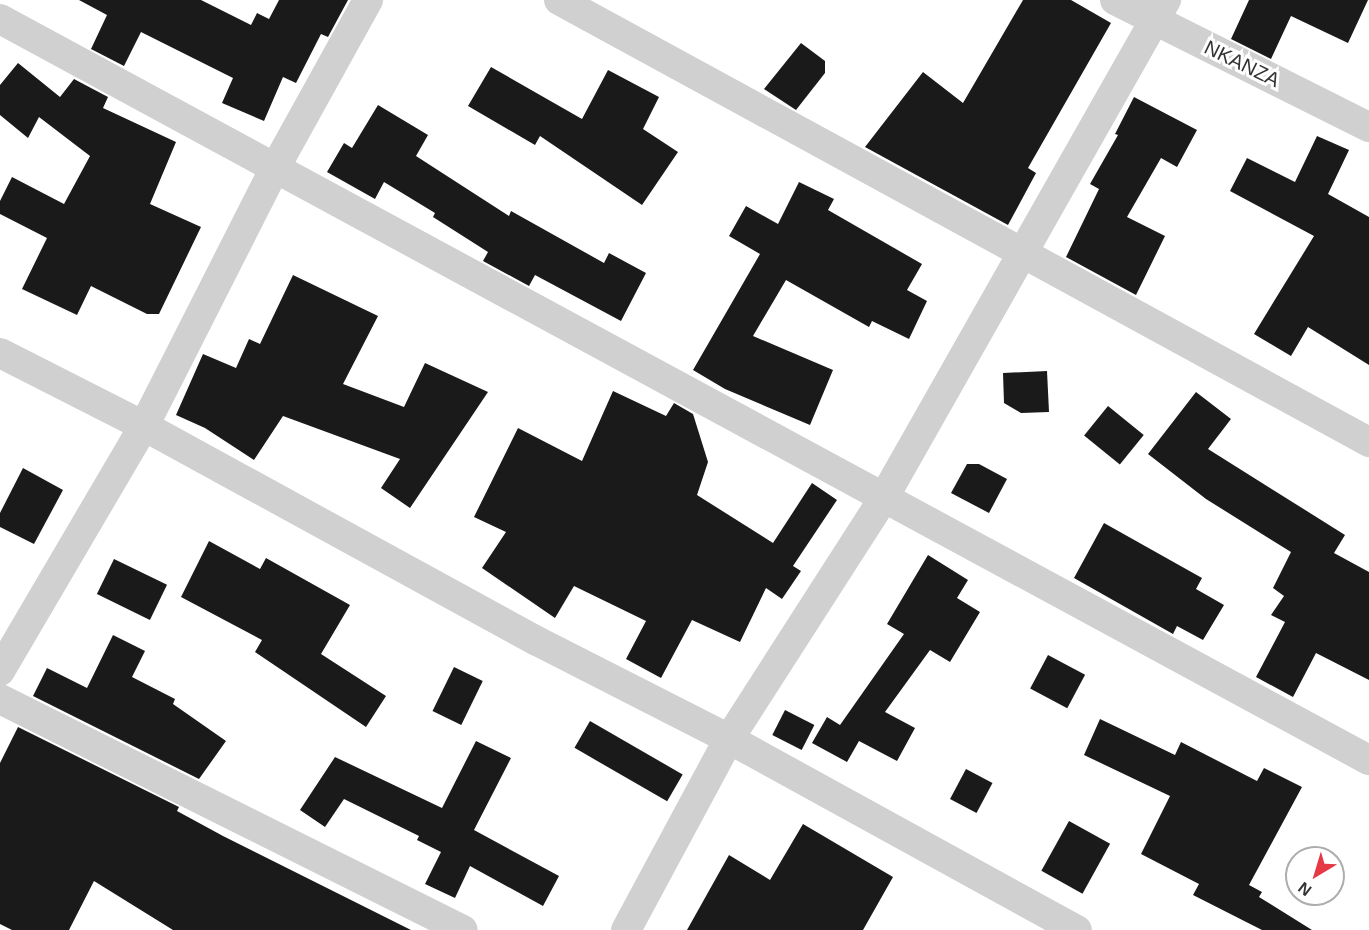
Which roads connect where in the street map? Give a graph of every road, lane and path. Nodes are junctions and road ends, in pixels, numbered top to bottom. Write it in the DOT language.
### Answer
graph roads {
  1 [pos="368,0"];
  2 [pos="559,0"];
  3 [pos="1115,0"];
  4 [pos="1160,11"];
  5 [pos="0,19"];
  6 [pos="1369,128"];
  7 [pos="275,168"];
  8 [pos="1023,255"];
  9 [pos="0,353"];
  10 [pos="144,426"];
  11 [pos="1369,442"];
  12 [pos="883,499"];
  13 [pos="0,671"];
  14 [pos="0,699"];
  15 [pos="729,739"];
  16 [pos="1369,760"];
  17 [pos="464,930"];
  18 [pos="626,930"];
  19 [pos="1077,930"];
  1 -- 7 [label="street"];
  2 -- 8 [label="street"];
  3 -- 4 [label="street, NKANZA"];
  4 -- 6 [label="street, NKANZA"];
  4 -- 8 [label="street"];
  5 -- 7 [label="street"];
  7 -- 10 [label="street"];
  7 -- 12 [label="street"];
  8 -- 11 [label="street"];
  8 -- 12 [label="street"];
  9 -- 10 [label="street"];
  10 -- 13 [label="street"];
  10 -- 15 [label="street"];
  12 -- 15 [label="street"];
  12 -- 16 [label="street"];
  14 -- 17 [label="street"];
  15 -- 18 [label="street"];
  15 -- 19 [label="street"];
}
